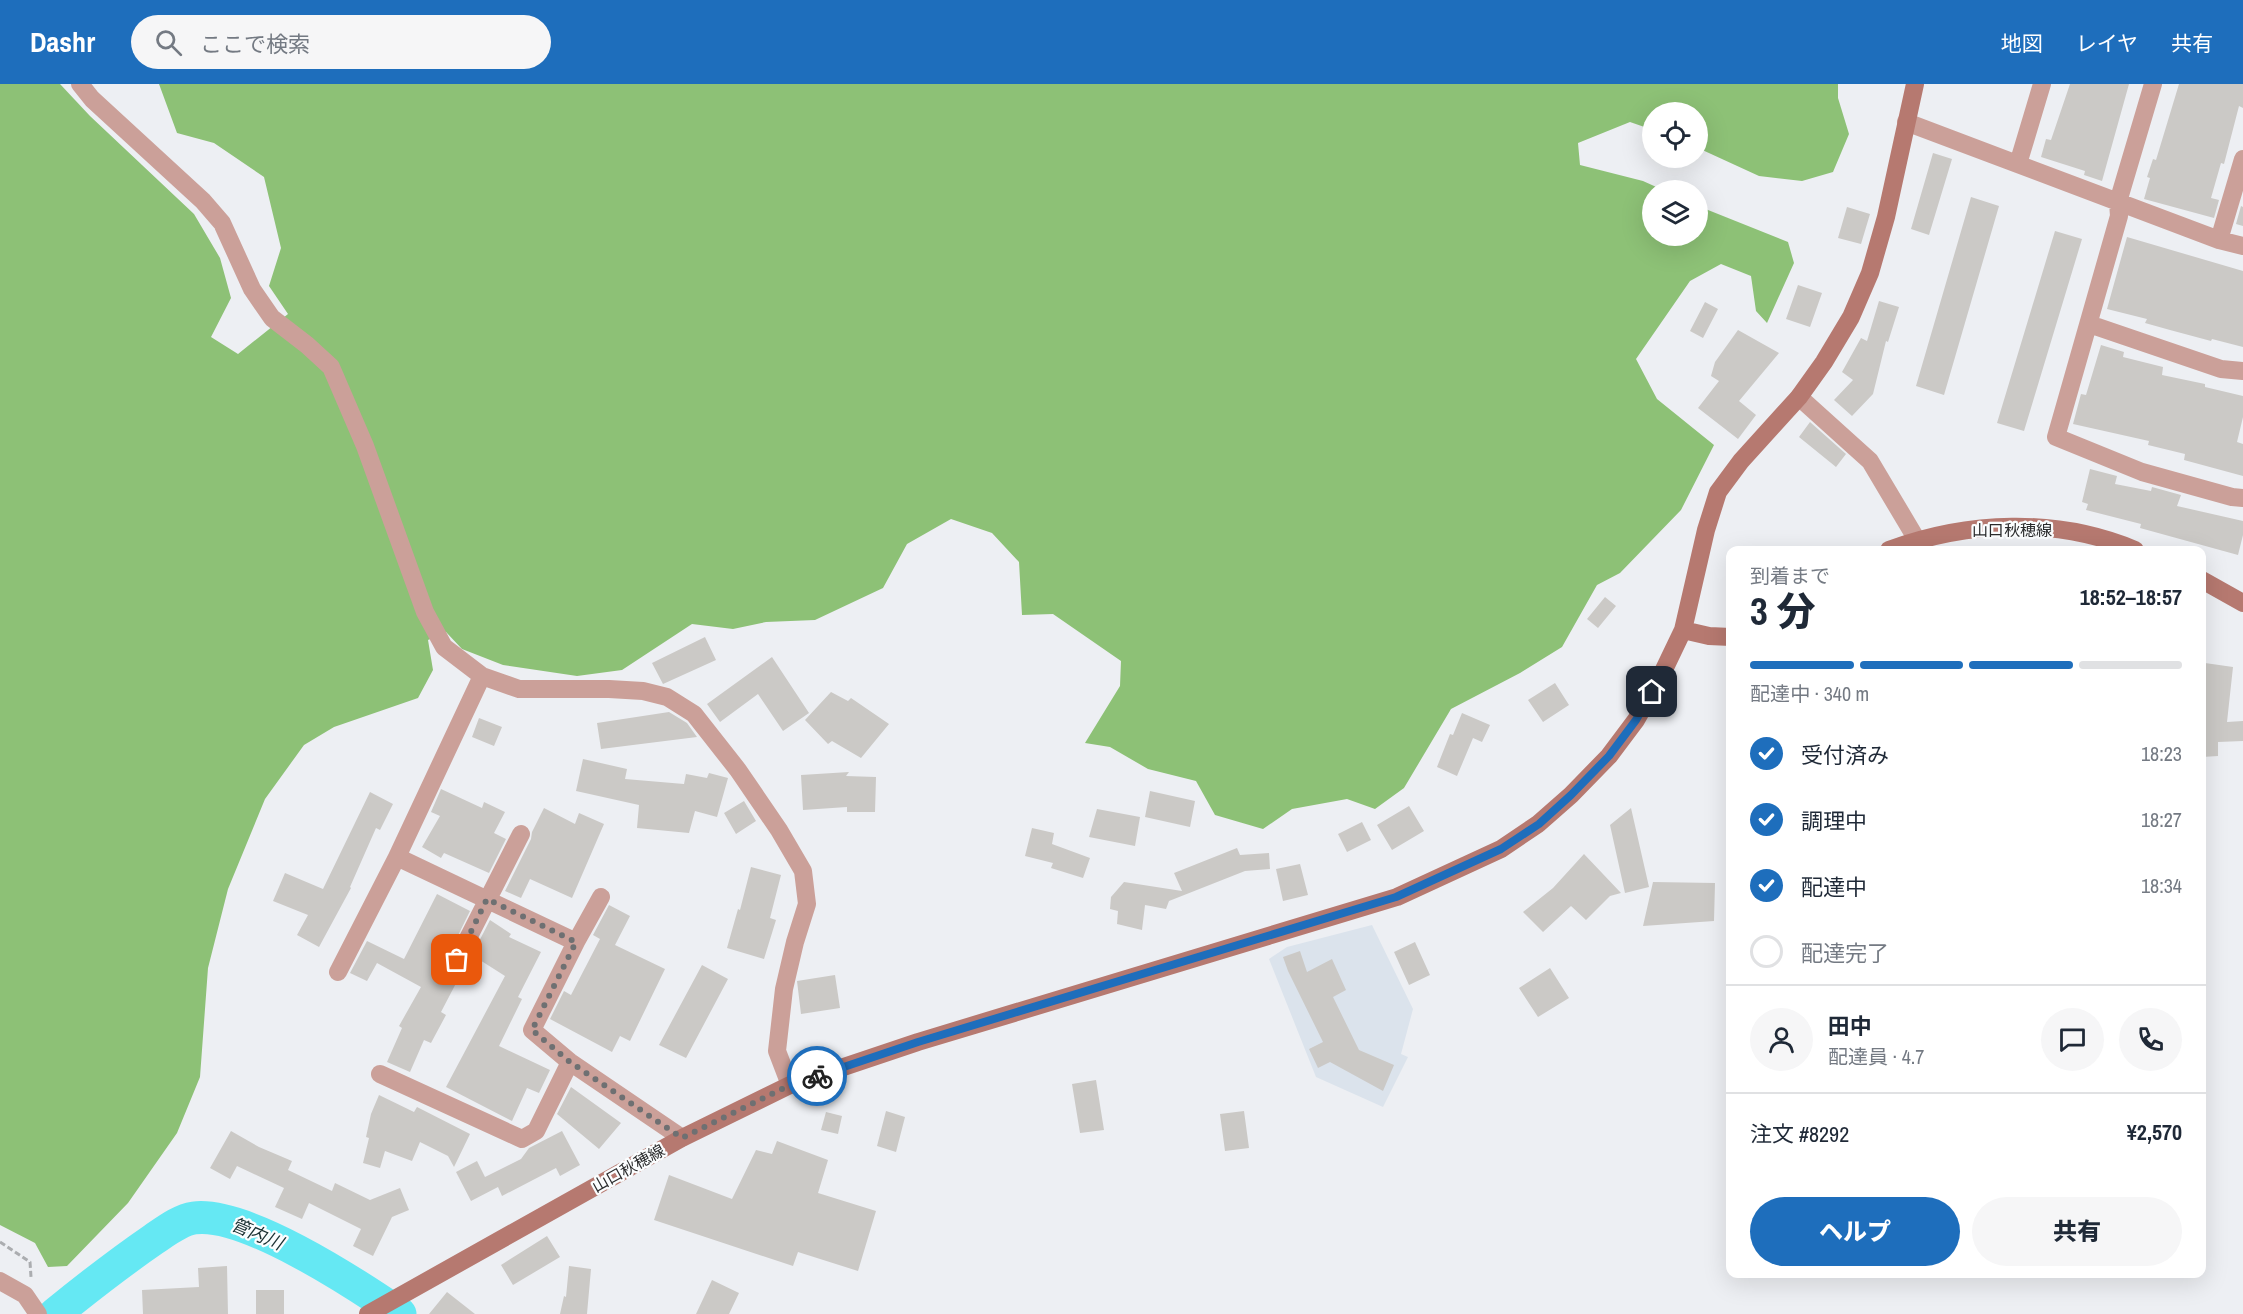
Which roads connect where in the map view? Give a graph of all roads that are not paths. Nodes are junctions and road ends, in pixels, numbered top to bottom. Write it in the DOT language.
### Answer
graph roads {
  1 [pos="80,84"];
  2 [pos="1915,84"];
  3 [pos="2042,84"];
  4 [pos="2153,84"];
  5 [pos="1906,122"];
  6 [pos="2243,159"];
  7 [pos="2018,164"];
  8 [pos="2118,202"];
  9 [pos="2219,240"];
  10 [pos="2243,246"];
  11 [pos="2089,324"];
  12 [pos="2243,371"];
  13 [pos="1799,397"];
  14 [pos="2243,498"];
  15 [pos="1917,540"];
  16 [pos="1900,546"];
  17 [pos="2125,546"];
  18 [pos="2206,582"];
  19 [pos="2243,603"];
  20 [pos="1683,630"];
  21 [pos="1726,637"];
  22 [pos="482,676"];
  23 [pos="521,834"];
  24 [pos="397,857"];
  25 [pos="601,897"];
  26 [pos="487,899"];
  27 [pos="576,942"];
  28 [pos="457,960"];
  29 [pos="338,972"];
  30 [pos="570,1062"];
  31 [pos="380,1074"];
  32 [pos="790,1085"];
  33 [pos="682,1138"];
  34 [pos="0,1281"];
  35 [pos="36,1312"];
  36 [pos="368,1314"];
  1 -- 22 [label="street"];
  2 -- 5 [label="main road, 山口秋穂線"];
  3 -- 7 [label="street"];
  4 -- 8 [label="street"];
  5 -- 7 [label="street"];
  5 -- 13 [label="main road, 山口秋穂線"];
  6 -- 9 [label="street"];
  7 -- 8 [label="street"];
  8 -- 9 [label="street"];
  8 -- 11 [label="street"];
  9 -- 10 [label="street"];
  11 -- 12 [label="street"];
  11 -- 14 [label="street"];
  13 -- 15 [label="street"];
  13 -- 20 [label="main road, 山口秋穂線"];
  15 -- 16 [label="main road, 山口秋穂線"];
  15 -- 17 [label="main road, 山口秋穂線"];
  18 -- 19 [label="main road"];
  20 -- 21 [label="main road"];
  20 -- 32 [label="main road, 山口秋穂線"];
  22 -- 24 [label="street"];
  22 -- 32 [label="street"];
  23 -- 26 [label="street"];
  24 -- 26 [label="street"];
  24 -- 29 [label="street"];
  25 -- 27 [label="street"];
  26 -- 27 [label="street"];
  26 -- 28 [label="street"];
  27 -- 30 [label="street"];
  30 -- 31 [label="street"];
  30 -- 33 [label="street"];
  32 -- 33 [label="main road, 山口秋穂線"];
  33 -- 36 [label="main road, 山口秋穂線"];
  34 -- 35 [label="street"];
}
